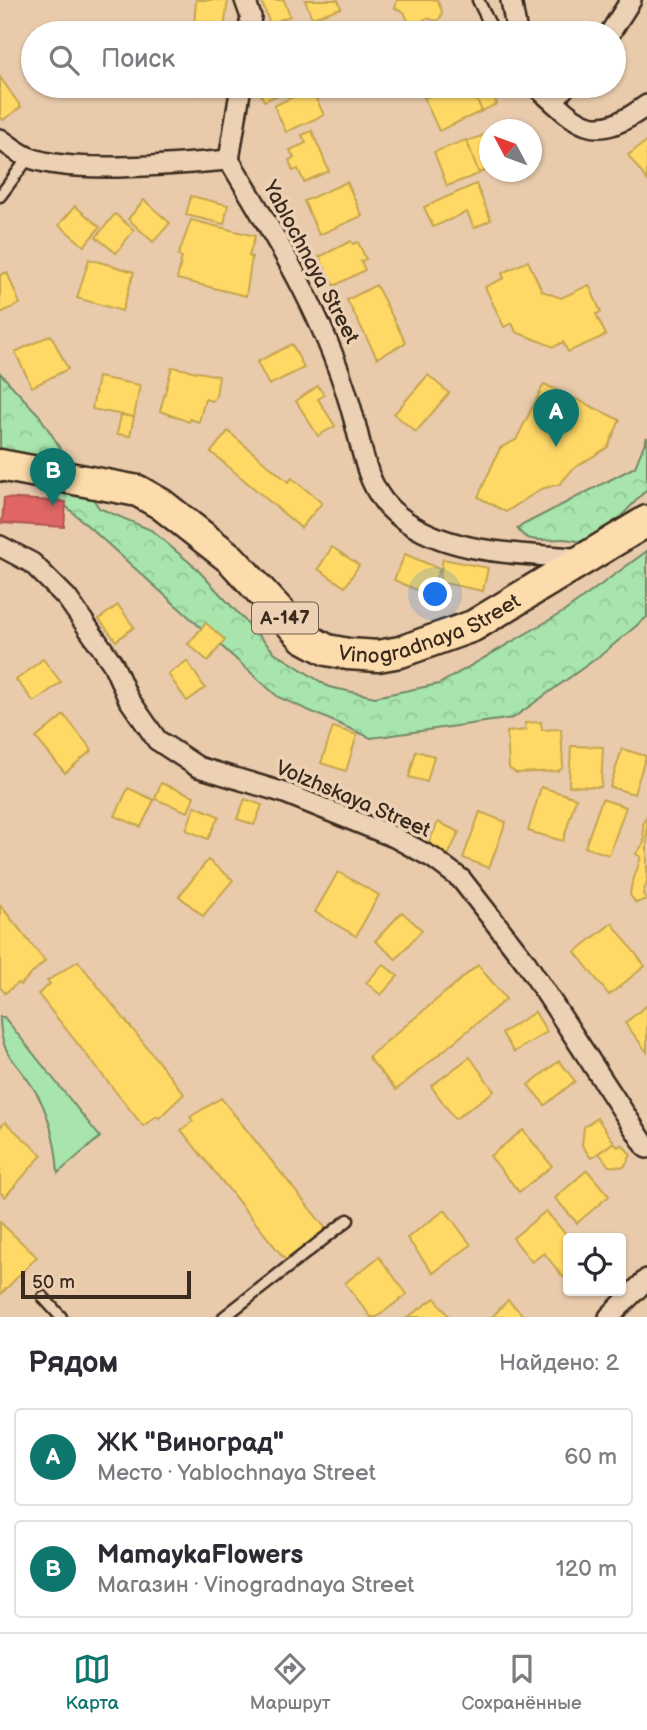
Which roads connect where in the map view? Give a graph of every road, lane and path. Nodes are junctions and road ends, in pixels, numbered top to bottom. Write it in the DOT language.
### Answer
graph roads {
  1 [pos="244,0"];
  2 [pos="478,0"];
  3 [pos="511,0"];
  4 [pos="631,0"];
  5 [pos="250,21"];
  6 [pos="489,21"];
  7 [pos="515,21"];
  8 [pos="618,21"];
  9 [pos="239,98"];
  10 [pos="549,98"];
  11 [pos="555,98"];
  12 [pos="552,101"];
  13 [pos="647,105"];
  14 [pos="0,139"];
  15 [pos="29,157"];
  16 [pos="229,160"];
  17 [pos="0,196"];
  18 [pos="0,465"];
  19 [pos="647,521"];
  20 [pos="0,546"];
  21 [pos="584,559"];
  22 [pos="647,1148"];
  23 [pos="348,1220"];
  24 [pos="647,1279"];
  25 [pos="43,1297"];
  26 [pos="61,1317"];
  27 [pos="224,1317"];
  28 [pos="610,1317"];
  1 -- 5 [label="street"];
  2 -- 6 [label="lane"];
  3 -- 7 [label="street"];
  4 -- 8 [label="street"];
  9 -- 16 [label="street"];
  10 -- 12 [label="street"];
  11 -- 12 [label="street"];
  12 -- 13 [label="street"];
  14 -- 15 [label="street"];
  15 -- 16 [label="street"];
  15 -- 17 [label="lane"];
  16 -- 21 [label="street, Yablochnaya Street"];
  18 -- 21 [label="main road, Vinogradnaya Street / А-147"];
  19 -- 21 [label="main road, Vinogradnaya Street"];
  20 -- 22 [label="street, Volzhskaya Street"];
  23 -- 27 [label="lane"];
  24 -- 28 [label="street"];
  25 -- 26 [label="lane"];
}
